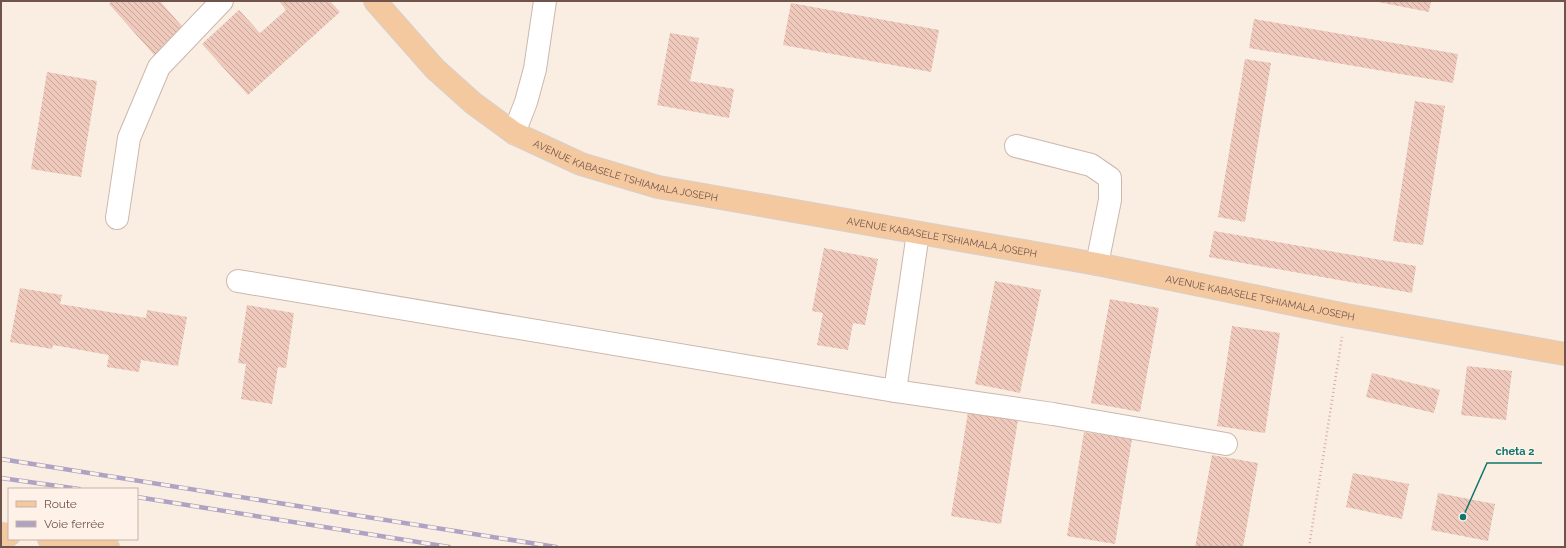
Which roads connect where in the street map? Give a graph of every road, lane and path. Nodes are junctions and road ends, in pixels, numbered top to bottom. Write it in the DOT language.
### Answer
graph roads {
  1 [pos="222,1"];
  2 [pos="375,1"];
  3 [pos="546,1"];
  4 [pos="514,133"];
  5 [pos="1016,146"];
  6 [pos="118,218"];
  7 [pos="918,233"];
  8 [pos="1097,264"];
  9 [pos="238,281"];
  10 [pos="1346,315"];
  11 [pos="1565,354"];
  12 [pos="895,391"];
  13 [pos="1226,444"];
  14 [pos="54,540"];
  15 [pos="73,544"];
  16 [pos="108,547"];
  17 [pos="1309,547"];
  1 -- 6 [label="street"];
  2 -- 4 [label="main road, AVENUE KABASELE TSHIAMALA JOSEPH"];
  3 -- 4 [label="street"];
  4 -- 7 [label="main road, AVENUE KABASELE TSHIAMALA JOSEPH"];
  5 -- 8 [label="street"];
  7 -- 8 [label="main road, AVENUE KABASELE TSHIAMALA JOSEPH"];
  7 -- 12 [label="street"];
  8 -- 10 [label="main road, AVENUE KABASELE TSHIAMALA JOSEPH"];
  9 -- 12 [label="street"];
  10 -- 11 [label="main road, AVENUE KABASELE TSHIAMALA JOSEPH"];
  10 -- 17 [label="path"];
  12 -- 13 [label="street"];
  14 -- 15 [label="main road"];
  15 -- 16 [label="main road"];
}
